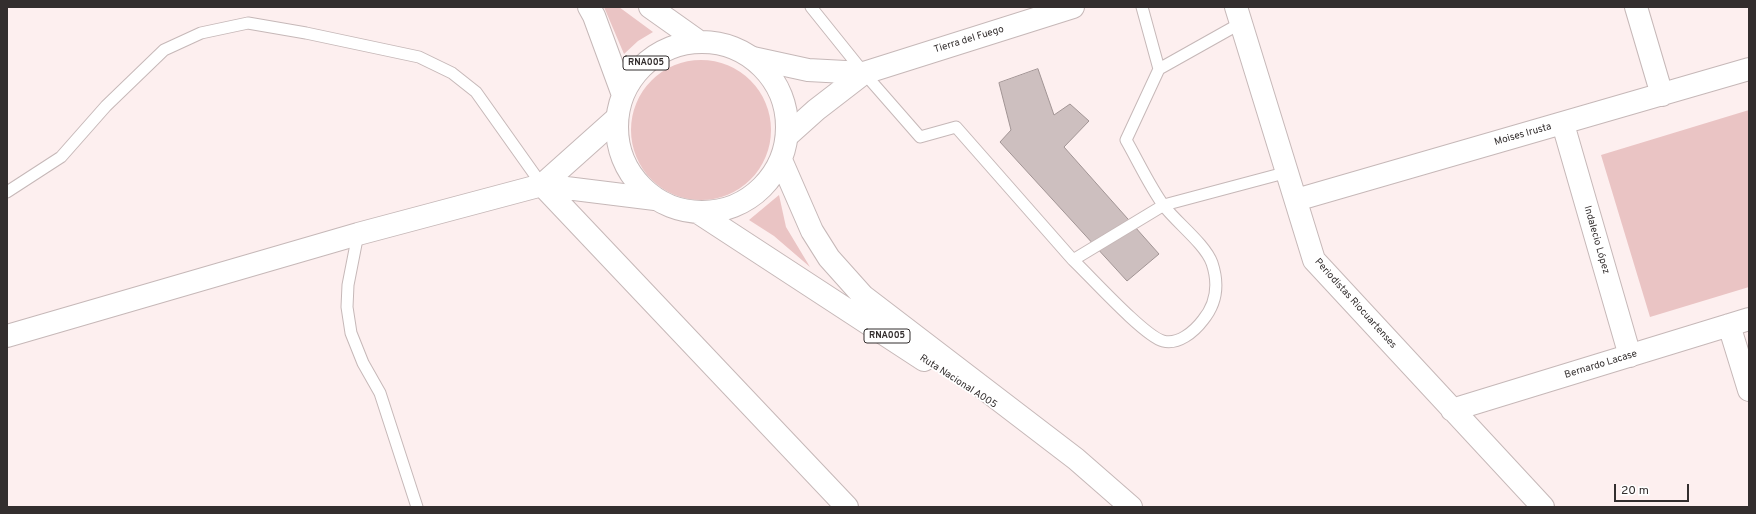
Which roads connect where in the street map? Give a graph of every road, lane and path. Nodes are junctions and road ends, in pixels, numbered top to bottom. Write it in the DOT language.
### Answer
graph roads {
  1 [pos="589,7"];
  2 [pos="650,7"];
  3 [pos="811,7"];
  4 [pos="1074,7"];
  5 [pos="1142,7"];
  6 [pos="1636,7"];
  7 [pos="1239,15"];
  8 [pos="698,41"];
  9 [pos="753,58"];
  10 [pos="1159,69"];
  11 [pos="1749,69"];
  12 [pos="864,73"];
  13 [pos="623,95"];
  14 [pos="1662,95"];
  15 [pos="617,118"];
  16 [pos="1563,124"];
  17 [pos="787,136"];
  18 [pos="781,160"];
  19 [pos="1288,172"];
  20 [pos="542,185"];
  21 [pos="7,192"];
  22 [pos="655,198"];
  23 [pos="1296,200"];
  24 [pos="1164,205"];
  25 [pos="699,213"];
  26 [pos="358,234"];
  27 [pos="1073,260"];
  28 [pos="1739,322"];
  29 [pos="7,336"];
  30 [pos="1630,356"];
  31 [pos="1749,390"];
  32 [pos="1452,410"];
  33 [pos="1076,458"];
  34 [pos="418,507"];
  35 [pos="847,507"];
  36 [pos="1132,507"];
  37 [pos="1542,507"];
  1 -- 13 [label="main road, RNA005"];
  2 -- 8 [label="main road, RNA005"];
  3 -- 12 [label="lane"];
  4 -- 12 [label="main road, Tierra del Fuego"];
  5 -- 10 [label="lane"];
  6 -- 14 [label="main road"];
  7 -- 10 [label="lane"];
  7 -- 19 [label="main road, Periodistas Riocuartenses"];
  8 -- 9 [label="main road, RNA005"];
  8 -- 13 [label="main road, RNA005"];
  9 -- 12 [label="main road, Tierra del Fuego"];
  9 -- 17 [label="main road, RNA005"];
  10 -- 24 [label="lane"];
  11 -- 14 [label="main road, Moises Irusta"];
  12 -- 17 [label="main road, Tierra del Fuego"];
  12 -- 27 [label="lane"];
  13 -- 15 [label="main road, RNA005"];
  14 -- 16 [label="main road, Moises Irusta"];
  15 -- 20 [label="main road"];
  15 -- 22 [label="main road, RNA005"];
  16 -- 23 [label="main road, Moises Irusta"];
  16 -- 30 [label="main road, Indalecio López"];
  17 -- 18 [label="main road, RNA005"];
  18 -- 25 [label="main road, RNA005"];
  18 -- 33 [label="main road, Ruta Nacional A005 / RNA005"];
  19 -- 23 [label="main road, Periodistas Riocuartenses"];
  19 -- 24 [label="lane"];
  20 -- 21 [label="lane"];
  20 -- 22 [label="main road"];
  20 -- 26 [label="main road"];
  20 -- 35 [label="main road"];
  22 -- 25 [label="main road, RNA005"];
  23 -- 32 [label="main road, Periodistas Riocuartenses"];
  24 -- 27 [label="lane"];
  24 -- 27 [label="lane"];
  25 -- 33 [label="main road, Ruta Nacional A005 / RNA005"];
  26 -- 29 [label="main road"];
  26 -- 34 [label="lane"];
  28 -- 30 [label="main road, Bernardo Lacase"];
  28 -- 31 [label="main road"];
  30 -- 32 [label="main road, Bernardo Lacase"];
  32 -- 37 [label="main road, Periodistas Riocuartenses"];
  33 -- 36 [label="main road, Ruta Nacional A005 / RNA005"];
}
